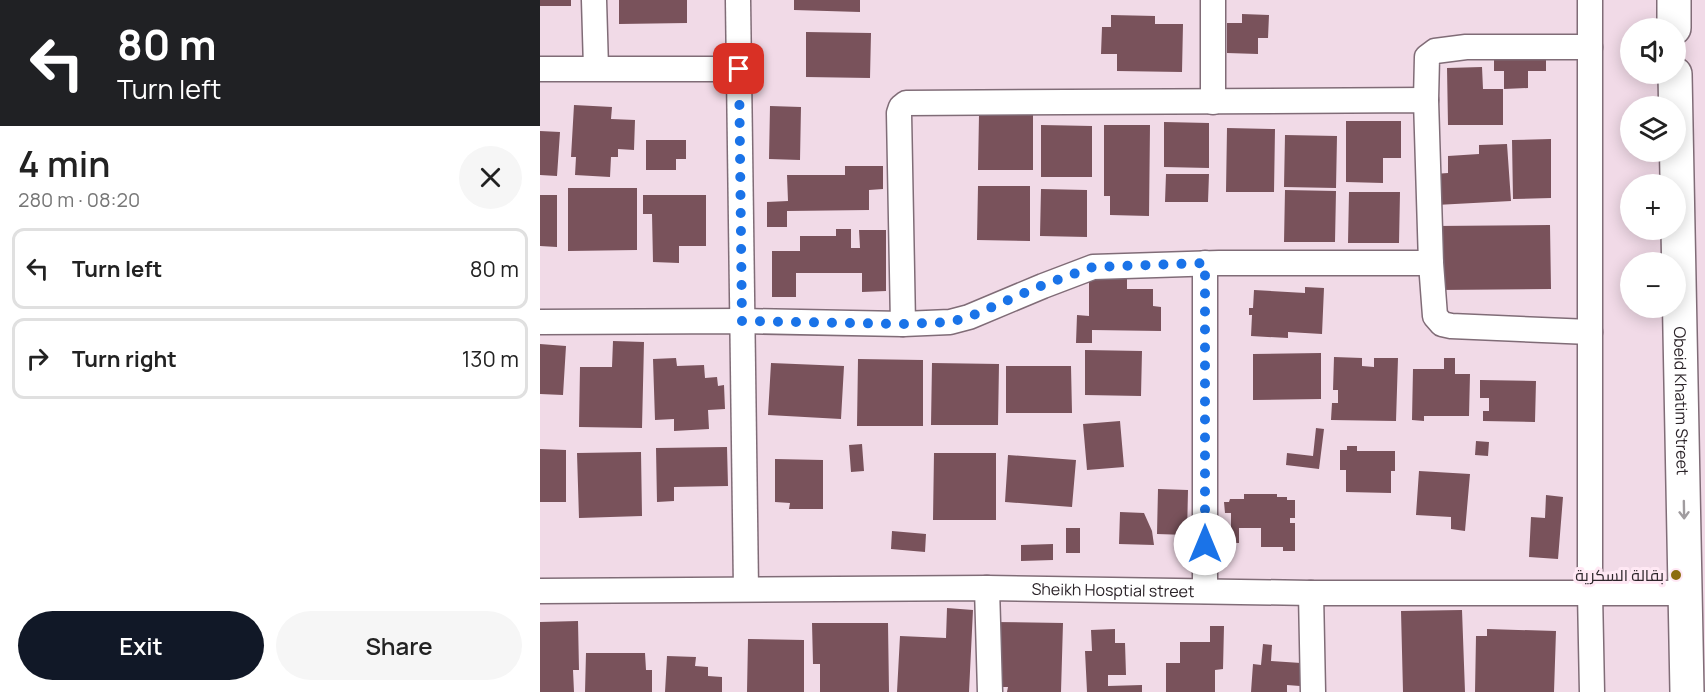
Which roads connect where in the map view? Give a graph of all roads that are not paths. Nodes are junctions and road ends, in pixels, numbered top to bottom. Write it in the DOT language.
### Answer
graph roads {
  1 [pos="594,0"];
  2 [pos="738,0"];
  3 [pos="1213,0"];
  4 [pos="1590,0"];
  5 [pos="1674,0"];
  6 [pos="1674,18"];
  7 [pos="1590,46"];
  8 [pos="596,68"];
  9 [pos="540,69"];
  10 [pos="739,69"];
  11 [pos="1676,84"];
  12 [pos="1426,100"];
  13 [pos="1213,102"];
  14 [pos="1205,263"];
  15 [pos="1431,263"];
  16 [pos="742,321"];
  17 [pos="540,322"];
  18 [pos="903,324"];
  19 [pos="1590,332"];
  20 [pos="1693,366"];
  21 [pos="987,588"];
  22 [pos="746,589"];
  23 [pos="540,591"];
  24 [pos="1205,591"];
  25 [pos="1311,593"];
  26 [pos="1590,593"];
  27 [pos="1686,593"];
  28 [pos="990,692"];
  29 [pos="1313,692"];
  30 [pos="1592,692"];
  31 [pos="1687,692"];
  1 -- 8 [label="street"];
  2 -- 10 [label="street"];
  3 -- 13 [label="street"];
  4 -- 7 [label="street"];
  5 -- 6 [label="main road"];
  7 -- 12 [label="street"];
  7 -- 19 [label="street"];
  8 -- 9 [label="street"];
  8 -- 10 [label="street"];
  10 -- 16 [label="street"];
  11 -- 20 [label="main road, Obeid Khatim Street"];
  12 -- 13 [label="street"];
  12 -- 15 [label="street"];
  13 -- 18 [label="street"];
  14 -- 15 [label="street"];
  14 -- 18 [label="street"];
  14 -- 24 [label="street"];
  15 -- 19 [label="street"];
  16 -- 17 [label="street"];
  16 -- 18 [label="street"];
  16 -- 22 [label="street"];
  19 -- 26 [label="street"];
  20 -- 27 [label="main road, Obeid Khatim Street, one-way"];
  21 -- 22 [label="street, Sheikh Hosptial street"];
  21 -- 24 [label="street, Sheikh Hosptial street"];
  21 -- 28 [label="street"];
  22 -- 23 [label="street, Sheikh Hosptial street"];
  24 -- 25 [label="street, Sheikh Hosptial street"];
  25 -- 26 [label="street, Sheikh Hosptial street"];
  25 -- 29 [label="street"];
  26 -- 27 [label="street, Sheikh Hosptial street"];
  26 -- 30 [label="street"];
  27 -- 31 [label="main road, Obeid Khatim Street"];
}
